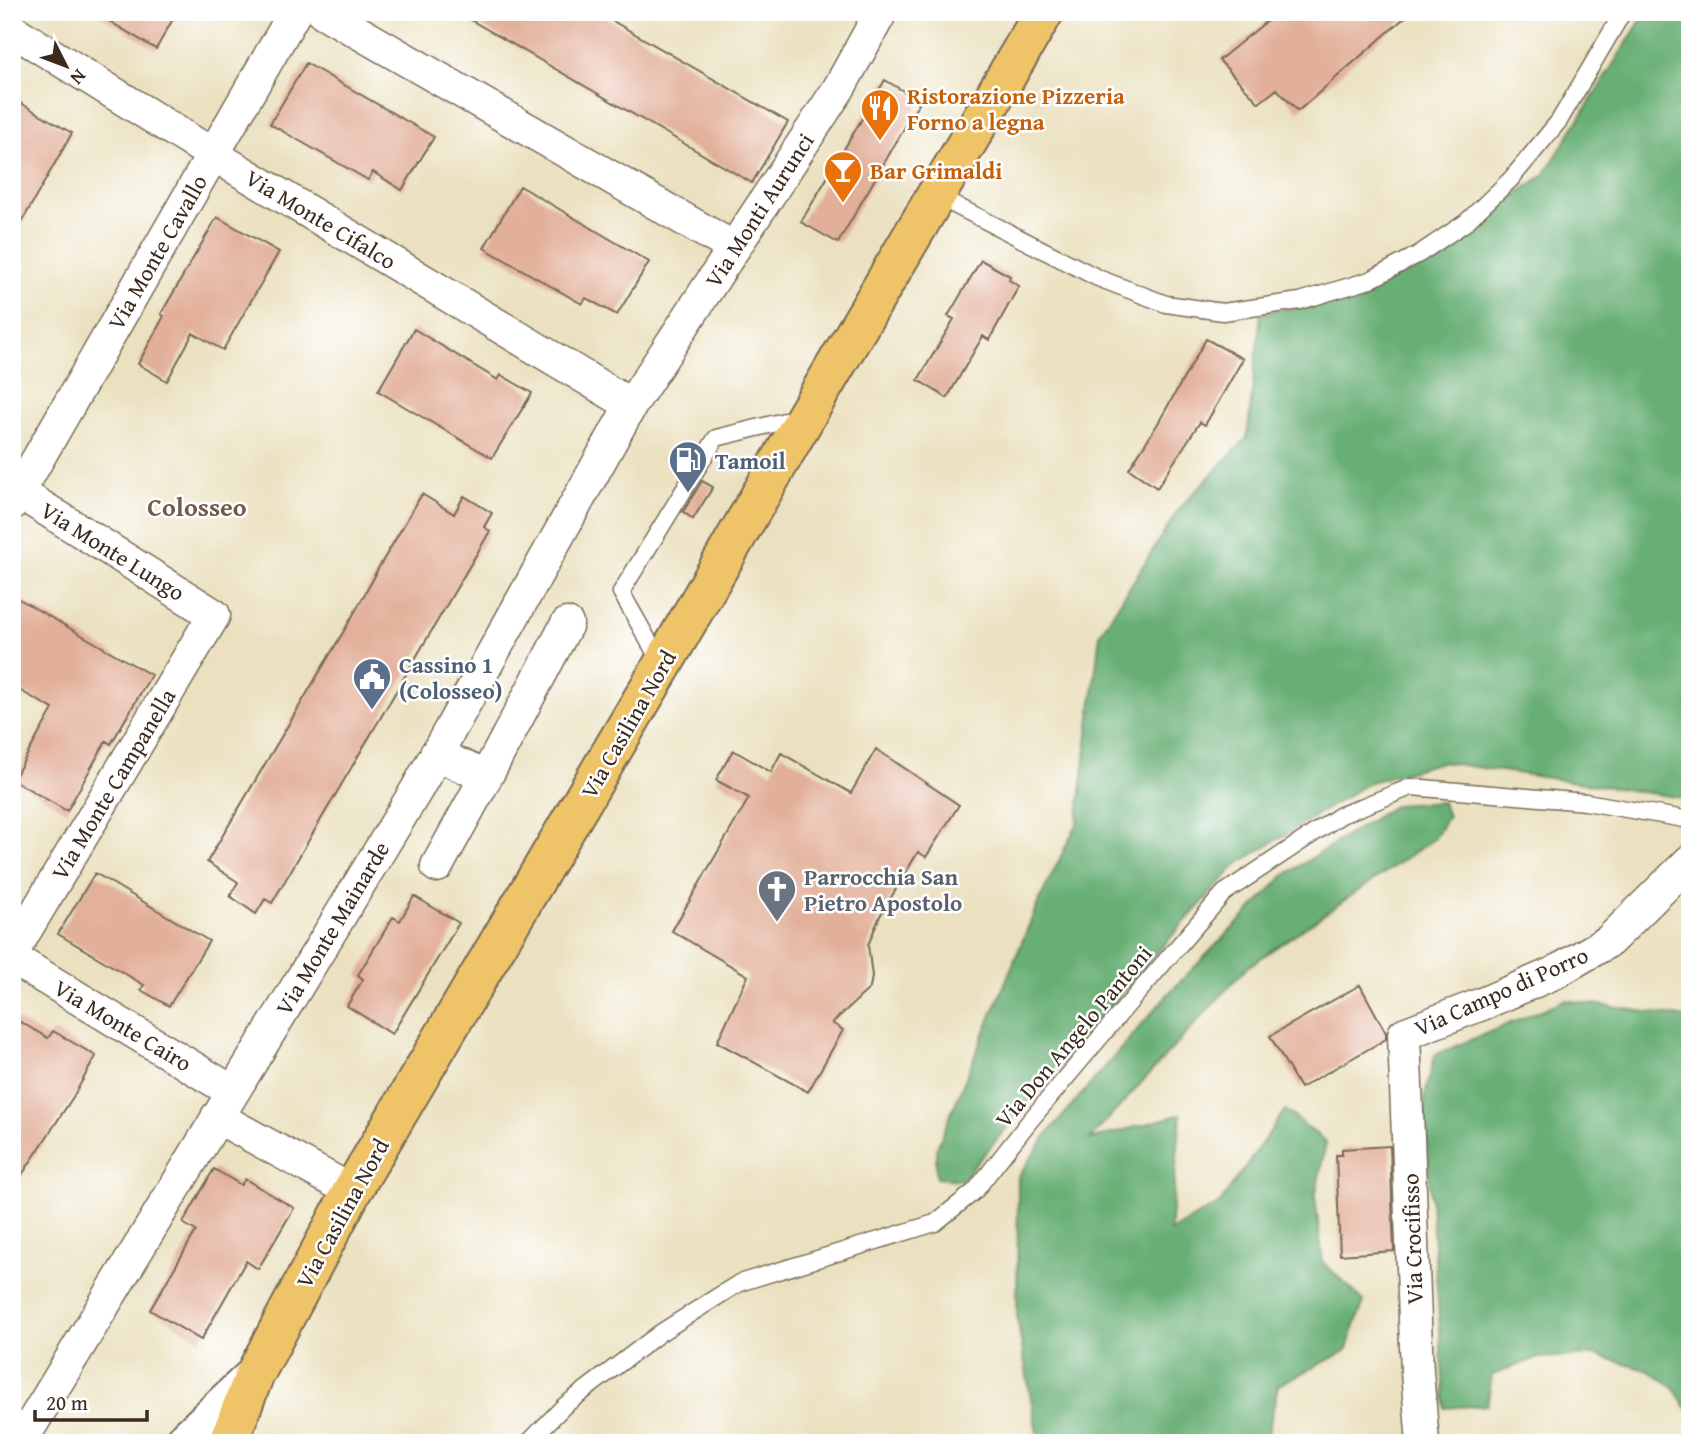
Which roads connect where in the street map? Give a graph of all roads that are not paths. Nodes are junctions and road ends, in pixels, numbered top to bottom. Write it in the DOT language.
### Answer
graph roads {
  1 [pos="295,12"];
  2 [pos="323,12"];
  3 [pos="881,12"];
  4 [pos="1044,12"];
  5 [pos="1623,12"];
  6 [pos="12,30"];
  7 [pos="212,154"];
  8 [pos="937,196"];
  9 [pos="734,248"];
  10 [pos="631,405"];
  11 [pos="806,416"];
  12 [pos="15,495"];
  13 [pos="214,615"];
  14 [pos="567,625"];
  15 [pos="662,666"];
  16 [pos="436,754"];
  17 [pos="486,777"];
  18 [pos="1690,820"];
  19 [pos="1690,861"];
  20 [pos="437,866"];
  21 [pos="12,956"];
  22 [pos="1404,1034"];
  23 [pos="225,1105"];
  24 [pos="352,1191"];
  25 [pos="254,1376"];
  26 [pos="20,1443"];
  27 [pos="183,1443"];
  28 [pos="228,1443"];
  29 [pos="528,1443"];
  30 [pos="1423,1443"];
  1 -- 7 [label="street, Via Monte Cavallo"];
  2 -- 9 [label="street"];
  3 -- 9 [label="street, Via Monti Aurunci"];
  4 -- 8 [label="main road, Via Casilina Nord"];
  5 -- 8 [label="lane"];
  6 -- 7 [label="street, Via Monte Cifalco"];
  7 -- 10 [label="street, Via Monte Cifalco"];
  7 -- 12 [label="street, Via Monte Cavallo"];
  8 -- 11 [label="main road, Via Casilina Nord"];
  9 -- 10 [label="street, Via Monti Aurunci"];
  10 -- 16 [label="street, Via Monte Mainarde"];
  11 -- 15 [label="main road, Via Casilina Nord"];
  11 -- 15 [label="lane"];
  12 -- 13 [label="street, Via Monte Lungo"];
  13 -- 21 [label="street, Via Monte Campanella"];
  14 -- 17 [label="street"];
  15 -- 24 [label="main road, Via Casilina Nord"];
  16 -- 17 [label="street"];
  16 -- 23 [label="street, Via Monte Mainarde"];
  17 -- 20 [label="street"];
  18 -- 29 [label="lane, Via Don Angelo Pantoni"];
  19 -- 22 [label="street, Via Campo di Porro"];
  21 -- 23 [label="street, Via Monte Cairo"];
  22 -- 30 [label="street, Via Crocifisso"];
  23 -- 24 [label="street, Via Monte Cairo"];
  23 -- 26 [label="street, Via Monte Mainarde"];
  24 -- 25 [label="main road, Via Casilina Nord"];
  25 -- 27 [label="street"];
  25 -- 28 [label="main road, Via Casilina Nord"];
}
